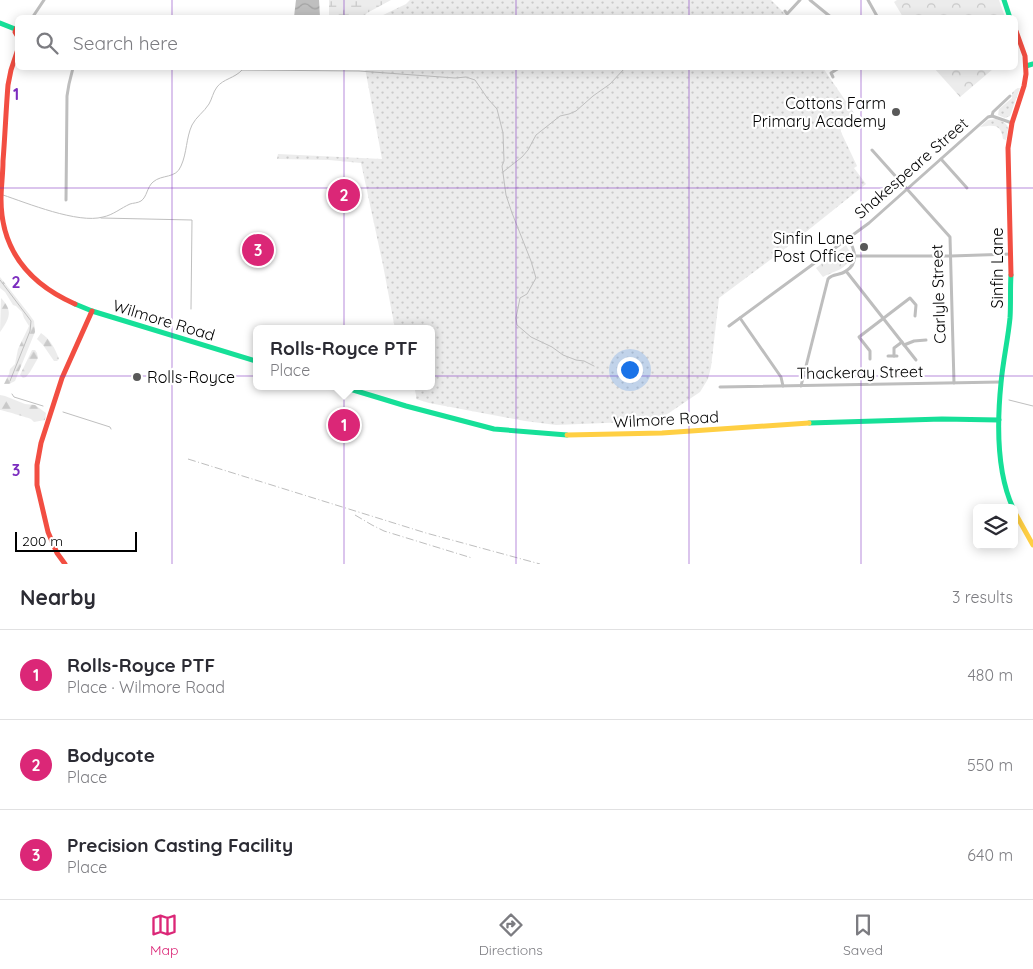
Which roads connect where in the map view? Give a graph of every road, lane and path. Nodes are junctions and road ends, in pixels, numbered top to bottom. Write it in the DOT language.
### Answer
graph roads {
  1 [pos="44,0"];
  2 [pos="800,0"];
  3 [pos="810,0"];
  4 [pos="868,0"];
  5 [pos="1004,0"];
  6 [pos="785,11"];
  7 [pos="34,15"];
  8 [pos="828,15"];
  9 [pos="876,15"];
  10 [pos="1009,15"];
  11 [pos="0,24"];
  12 [pos="15,27"];
  13 [pos="1018,36"];
  14 [pos="15,58"];
  15 [pos="1033,64"];
  16 [pos="1026,66"];
  17 [pos="72,70"];
  18 [pos="836,70"];
  19 [pos="834,78"];
  20 [pos="1010,96"];
  21 [pos="992,116"];
  22 [pos="1012,123"];
  23 [pos="872,150"];
  24 [pos="941,159"];
  25 [pos="967,188"];
  26 [pos="907,190"];
  27 [pos="66,200"];
  28 [pos="848,239"];
  29 [pos="1011,254"];
  30 [pos="855,256"];
  31 [pos="951,256"];
  32 [pos="846,271"];
  33 [pos="92,311"];
  34 [pos="915,316"];
  35 [pos="740,318"];
  36 [pos="883,318"];
  37 [pos="729,326"];
  38 [pos="926,340"];
  39 [pos="903,343"];
  40 [pos="888,356"];
  41 [pos="870,359"];
  42 [pos="253,360"];
  43 [pos="916,360"];
  44 [pos="1001,382"];
  45 [pos="954,383"];
  46 [pos="783,386"];
  47 [pos="801,386"];
  48 [pos="720,387"];
  49 [pos="353,390"];
  50 [pos="999,420"];
  51 [pos="1011,504"];
  52 [pos="1018,517"];
  53 [pos="1033,545"];
  54 [pos="65,564"];
  1 -- 7 [label="street"];
  2 -- 6 [label="street"];
  3 -- 8 [label="street"];
  4 -- 9 [label="street"];
  5 -- 10 [label="street"];
  11 -- 12 [label="street"];
  13 -- 16 [label="street, Sinfin Lane"];
  14 -- 33 [label="street"];
  15 -- 16 [label="street"];
  16 -- 22 [label="street, Sinfin Lane"];
  17 -- 27 [label="street"];
  18 -- 19 [label="street"];
  20 -- 21 [label="street, Shakespeare Street"];
  21 -- 22 [label="street, Shakespeare Street"];
  21 -- 24 [label="street, Shakespeare Street"];
  22 -- 29 [label="street, Sinfin Lane"];
  23 -- 26 [label="street, Carlyle Street"];
  24 -- 25 [label="street"];
  24 -- 26 [label="street, Shakespeare Street"];
  26 -- 28 [label="street, Shakespeare Street"];
  26 -- 31 [label="street, Carlyle Street"];
  28 -- 30 [label="street, Shakespeare Street"];
  28 -- 35 [label="street, Shakespeare Street"];
  29 -- 31 [label="street"];
  29 -- 44 [label="street, Sinfin Lane"];
  30 -- 31 [label="street"];
  30 -- 32 [label="street"];
  31 -- 45 [label="street, Carlyle Street"];
  32 -- 36 [label="street"];
  32 -- 47 [label="street"];
  33 -- 42 [label="street, Wilmore Road"];
  33 -- 54 [label="street, Wilmore Road"];
  34 -- 36 [label="street"];
  35 -- 37 [label="street, Shakespeare Street"];
  35 -- 46 [label="street"];
  36 -- 39 [label="street"];
  36 -- 41 [label="street"];
  38 -- 39 [label="street"];
  39 -- 40 [label="street"];
  39 -- 43 [label="street"];
  44 -- 45 [label="street, Thackeray Street"];
  44 -- 50 [label="street, Sinfin Lane"];
  45 -- 47 [label="street, Thackeray Street"];
  46 -- 47 [label="street, Thackeray Street"];
  46 -- 48 [label="street, Thackeray Street"];
  49 -- 50 [label="street, Wilmore Road"];
  50 -- 51 [label="street, Sinfin Lane"];
  52 -- 53 [label="street, Sinfin Lane"];
}
